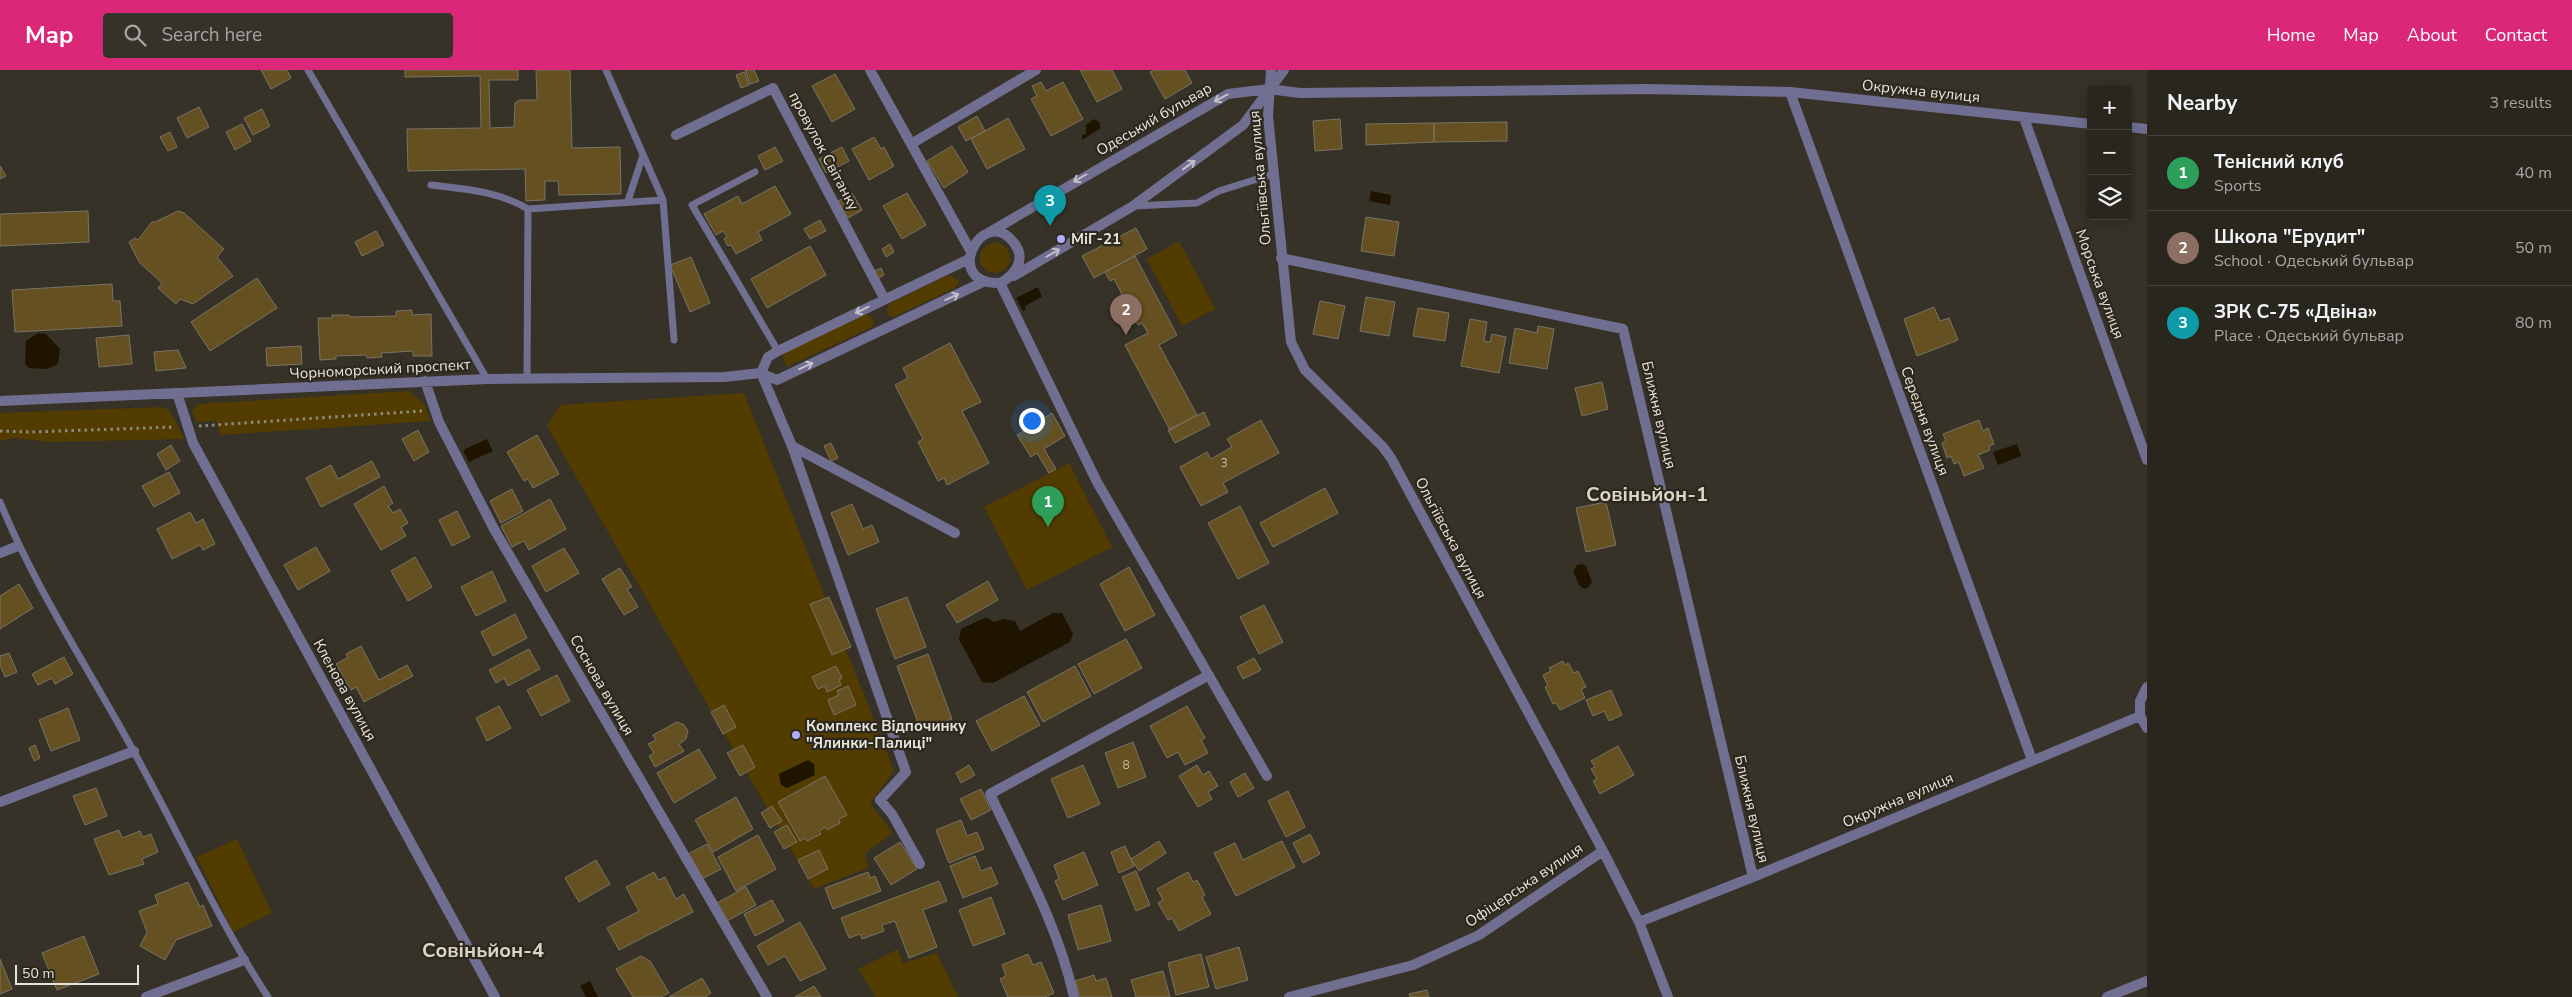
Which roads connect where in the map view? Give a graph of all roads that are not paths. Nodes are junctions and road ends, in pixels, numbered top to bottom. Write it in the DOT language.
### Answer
graph roads {
  1 [pos="308,70"];
  2 [pos="606,70"];
  3 [pos="870,70"];
  4 [pos="1036,70"];
  5 [pos="1272,70"];
  6 [pos="1284,70"];
  7 [pos="1269,89"];
  8 [pos="1790,92"];
  9 [pos="2024,118"];
  10 [pos="2087,124"];
  11 [pos="2132,127"];
  12 [pos="2147,129"];
  13 [pos="676,135"];
  14 [pos="911,144"];
  15 [pos="643,155"];
  16 [pos="755,172"];
  17 [pos="1273,174"];
  18 [pos="431,185"];
  19 [pos="663,200"];
  20 [pos="628,201"];
  21 [pos="1133,206"];
  22 [pos="528,209"];
  23 [pos="994,233"];
  24 [pos="970,255"];
  25 [pos="1281,258"];
  26 [pos="1011,278"];
  27 [pos="985,281"];
  28 [pos="1000,283"];
  29 [pos="884,298"];
  30 [pos="674,340"];
  31 [pos="778,351"];
  32 [pos="761,373"];
  33 [pos="487,379"];
  34 [pos="527,379"];
  35 [pos="425,382"];
  36 [pos="177,393"];
  37 [pos="0,401"];
  38 [pos="792,446"];
  39 [pos="2147,460"];
  40 [pos="0,502"];
  41 [pos="955,533"];
  42 [pos="18,546"];
  43 [pos="0,553"];
  44 [pos="1209,676"];
  45 [pos="2147,687"];
  46 [pos="2140,716"];
  47 [pos="2147,728"];
  48 [pos="134,751"];
  49 [pos="2032,760"];
  50 [pos="1267,776"];
  51 [pos="0,802"];
  52 [pos="1603,851"];
  53 [pos="920,864"];
  54 [pos="1753,877"];
  55 [pos="1639,922"];
  56 [pos="244,960"];
  57 [pos="2147,981"];
  58 [pos="146,997"];
  59 [pos="268,997"];
  60 [pos="495,997"];
  61 [pos="767,997"];
  62 [pos="1074,997"];
  63 [pos="1289,997"];
  64 [pos="1668,997"];
  65 [pos="2107,997"];
  1 -- 33 [label="lane"];
  2 -- 15 [label="lane"];
  3 -- 14 [label="street"];
  4 -- 14 [label="street"];
  5 -- 7 [label="street, Ольгіївська вулиця"];
  6 -- 7 [label="street"];
  7 -- 8 [label="street, Окружна вулиця"];
  7 -- 17 [label="street, Ольгіївська вулиця"];
  21 -- 7 [label="street, one-way"];
  7 -- 23 [label="street, Одеський бульвар, one-way"];
  8 -- 9 [label="street, Окружна вулиця"];
  8 -- 49 [label="street, Середня вулиця"];
  9 -- 10 [label="street, Окружна вулиця"];
  9 -- 39 [label="street, Морська вулиця"];
  11 -- 12 [label="street"];
  13 -- 29 [label="street, провулок Світанку"];
  14 -- 24 [label="street"];
  15 -- 19 [label="lane"];
  15 -- 20 [label="lane"];
  16 -- 31 [label="lane"];
  17 -- 21 [label="lane"];
  17 -- 25 [label="street, Ольгіївська вулиця"];
  18 -- 22 [label="lane"];
  19 -- 20 [label="lane"];
  19 -- 30 [label="lane"];
  20 -- 22 [label="lane"];
  26 -- 21 [label="street, one-way"];
  22 -- 34 [label="lane"];
  23 -- 24 [label="street, Одеський бульвар"];
  23 -- 26 [label="street"];
  24 -- 27 [label="street"];
  24 -- 29 [label="street, Одеський бульвар"];
  25 -- 52 [label="street, Ольгіївська вулиця"];
  25 -- 54 [label="street, Ближня вулиця"];
  26 -- 28 [label="street"];
  27 -- 28 [label="street"];
  32 -- 27 [label="street, one-way"];
  28 -- 44 [label="street"];
  29 -- 31 [label="street, Одеський бульвар, one-way"];
  31 -- 32 [label="street, Одеський бульвар"];
  32 -- 34 [label="street, Чорноморський проспект"];
  32 -- 38 [label="street"];
  33 -- 34 [label="street, Чорноморський проспект"];
  33 -- 35 [label="street, Чорноморський проспект"];
  35 -- 36 [label="street, Чорноморський проспект"];
  35 -- 61 [label="street, Соснова вулиця"];
  36 -- 37 [label="street, Чорноморський проспект"];
  36 -- 60 [label="street, Кленова вулиця"];
  38 -- 41 [label="street"];
  38 -- 53 [label="street"];
  40 -- 42 [label="lane"];
  42 -- 43 [label="street"];
  42 -- 48 [label="lane"];
  44 -- 50 [label="street"];
  44 -- 62 [label="street"];
  45 -- 46 [label="street"];
  46 -- 47 [label="street"];
  46 -- 49 [label="street, Окружна вулиця"];
  48 -- 51 [label="street"];
  48 -- 56 [label="lane"];
  49 -- 54 [label="street, Окружна вулиця"];
  52 -- 55 [label="street, Ольгіївська вулиця"];
  52 -- 63 [label="street, Офіцерська вулиця"];
  54 -- 55 [label="street, Окружна вулиця"];
  55 -- 64 [label="street, Ольгіївська вулиця"];
  56 -- 58 [label="street"];
  56 -- 59 [label="lane"];
  57 -- 65 [label="street"];
}
